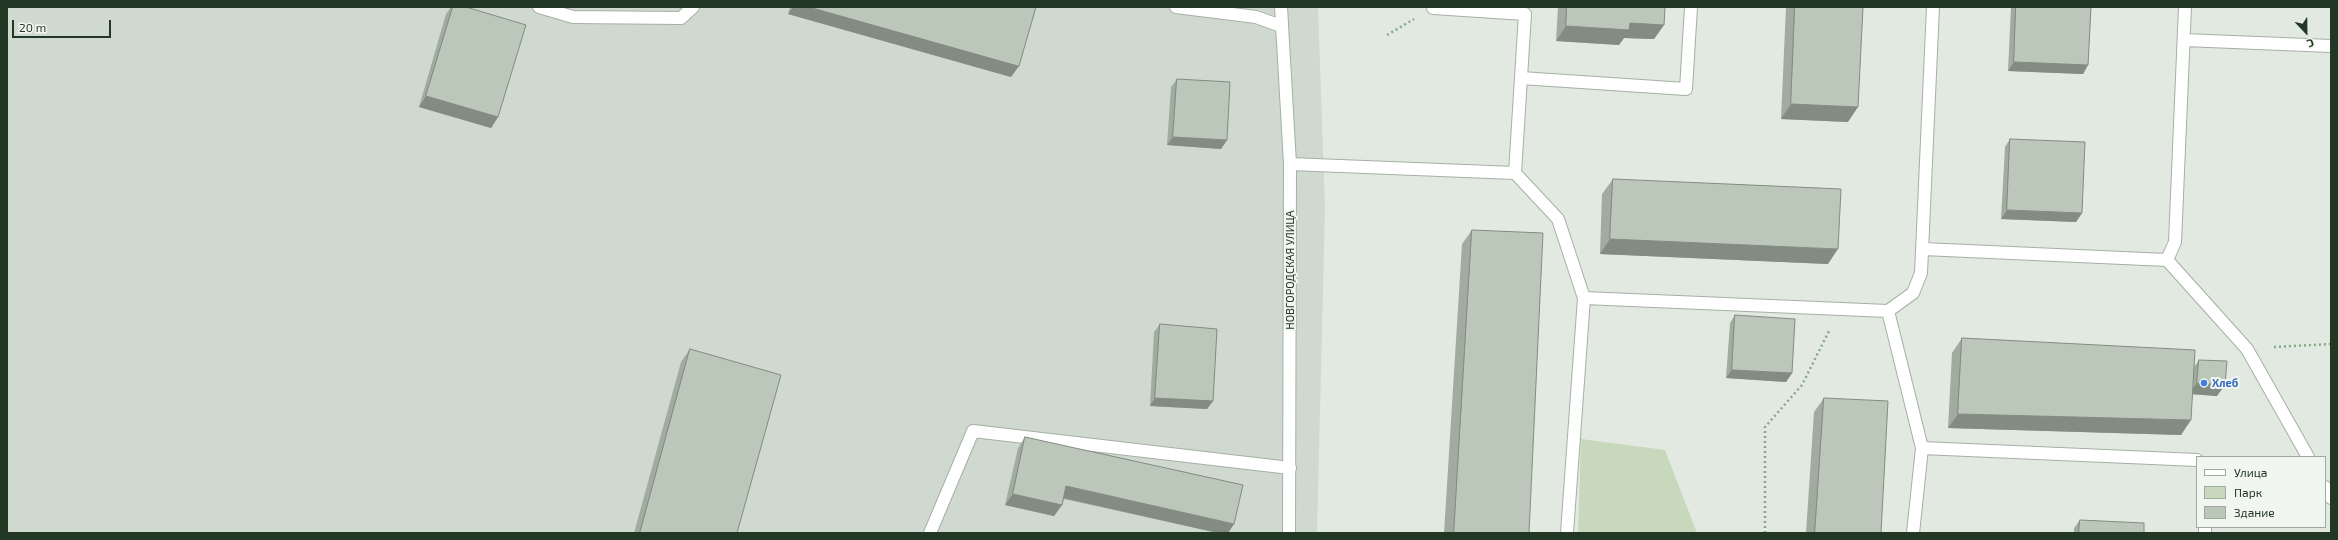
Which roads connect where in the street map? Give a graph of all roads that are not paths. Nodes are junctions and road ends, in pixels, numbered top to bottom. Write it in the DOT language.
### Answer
graph roads {
  1 [pos="539,7"];
  2 [pos="693,7"];
  3 [pos="1176,7"];
  4 [pos="1281,7"];
  5 [pos="1691,7"];
  6 [pos="1933,7"];
  7 [pos="2185,7"];
  8 [pos="1433,8"];
  9 [pos="1281,26"];
  10 [pos="2184,40"];
  11 [pos="2331,46"];
  12 [pos="1521,78"];
  13 [pos="1290,164"];
  14 [pos="1515,173"];
  15 [pos="1923,249"];
  16 [pos="2167,260"];
  17 [pos="1584,298"];
  18 [pos="1888,311"];
  19 [pos="1922,448"];
  20 [pos="2307,456"];
  21 [pos="2196,460"];
  22 [pos="1290,468"];
  23 [pos="930,533"];
  24 [pos="1289,533"];
  25 [pos="1567,533"];
  26 [pos="1913,533"];
  1 -- 2 [label="street"];
  3 -- 9 [label="street"];
  4 -- 9 [label="street, НОВГОРОДСКАЯ УЛИЦА"];
  5 -- 12 [label="street"];
  6 -- 15 [label="street"];
  7 -- 10 [label="street"];
  8 -- 12 [label="street"];
  9 -- 13 [label="street, НОВГОРОДСКАЯ УЛИЦА"];
  10 -- 11 [label="street"];
  10 -- 16 [label="street"];
  12 -- 14 [label="street"];
  13 -- 14 [label="street"];
  13 -- 22 [label="street, НОВГОРОДСКАЯ УЛИЦА"];
  14 -- 17 [label="street"];
  15 -- 16 [label="street"];
  15 -- 18 [label="street"];
  16 -- 20 [label="street"];
  17 -- 18 [label="street"];
  17 -- 25 [label="street"];
  18 -- 19 [label="street"];
  19 -- 21 [label="street"];
  19 -- 26 [label="street"];
  22 -- 23 [label="street"];
  22 -- 24 [label="street, НОВГОРОДСКАЯ УЛИЦА"];
}
